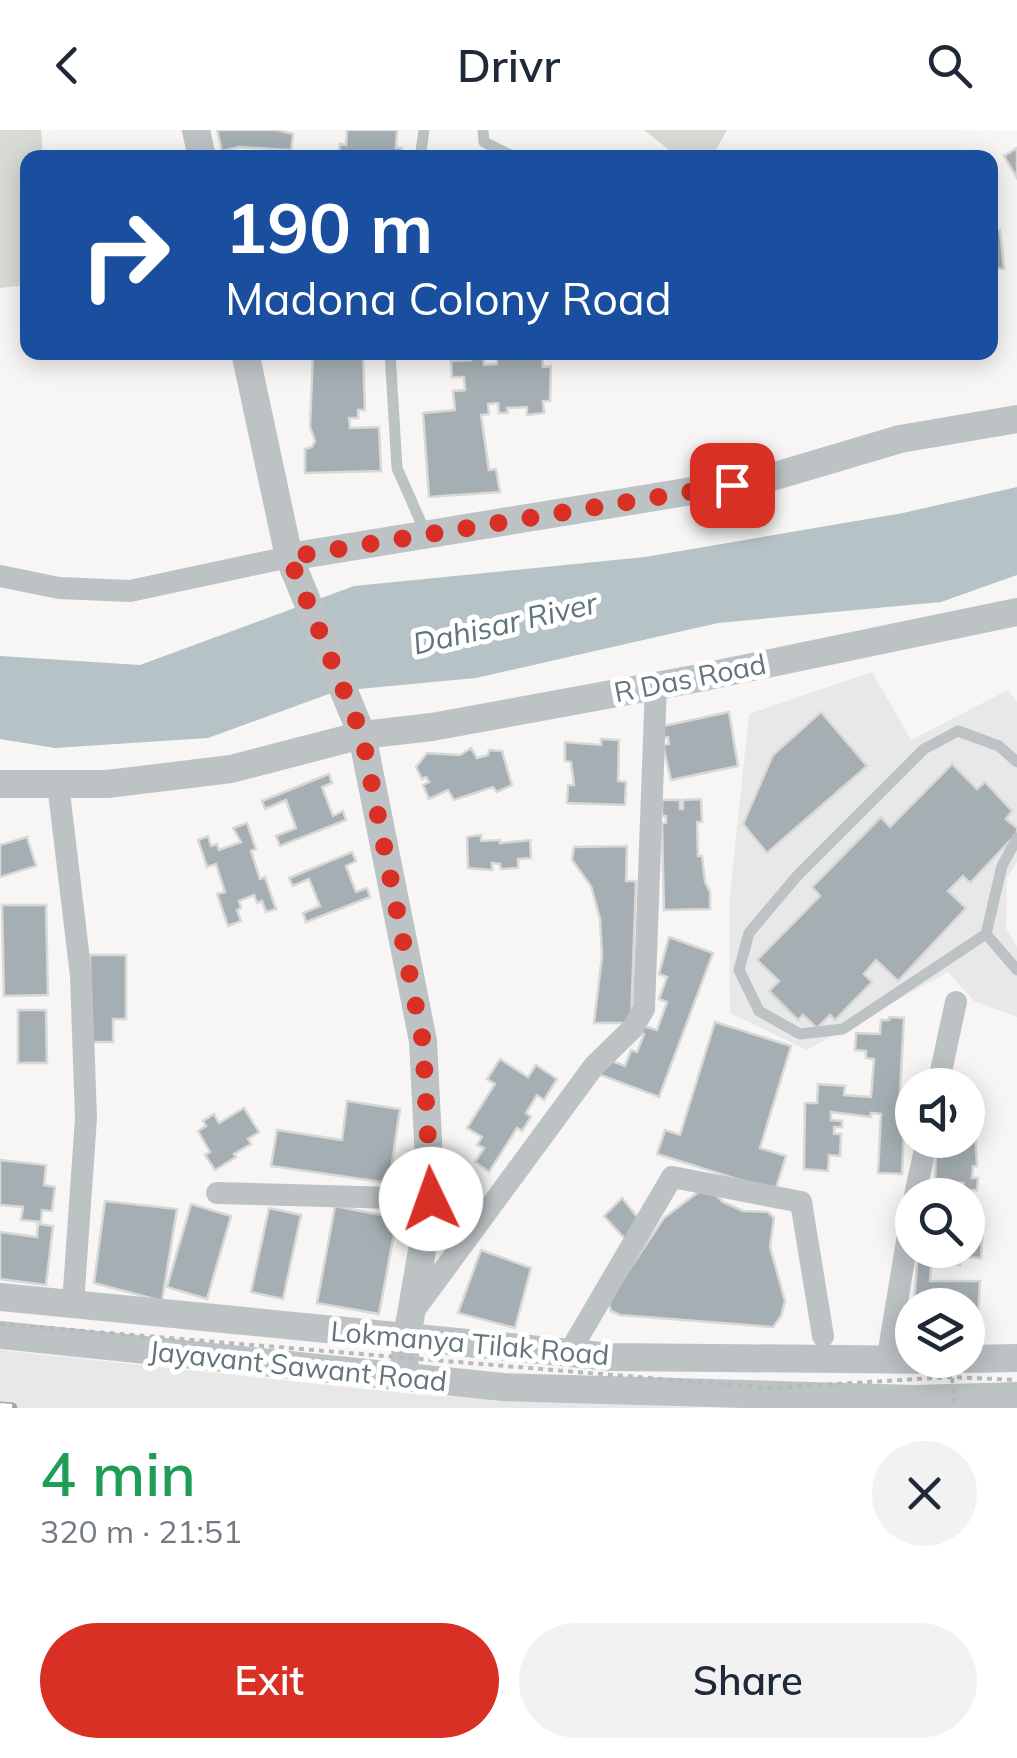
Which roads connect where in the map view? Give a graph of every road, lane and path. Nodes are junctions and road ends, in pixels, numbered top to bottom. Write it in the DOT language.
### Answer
graph roads {
  1 [pos="483,130"];
  2 [pos="500,150"];
  3 [pos="247,360"];
  4 [pos="390,360"];
  5 [pos="1017,419"];
  6 [pos="426,534"];
  7 [pos="289,557"];
  8 [pos="0,576"];
  9 [pos="1017,612"];
  10 [pos="656,685"];
  11 [pos="362,735"];
  12 [pos="1017,762"];
  13 [pos="0,784"];
  14 [pos="58,784"];
  15 [pos="1017,838"];
  16 [pos="986,934"];
  17 [pos="1017,970"];
  18 [pos="956,1002"];
  19 [pos="942,1068"];
  20 [pos="217,1193"];
  21 [pos="431,1199"];
  22 [pos="903,1268"];
  23 [pos="0,1297"];
  24 [pos="73,1304"];
  25 [pos="0,1324"];
  26 [pos="409,1326"];
  27 [pos="0,1335"];
  28 [pos="823,1336"];
  29 [pos="569,1353"];
  30 [pos="1017,1358"];
  31 [pos="887,1362"];
  32 [pos="895,1362"];
  33 [pos="985,1362"];
  34 [pos="895,1372"];
  35 [pos="985,1372"];
  36 [pos="403,1376"];
  37 [pos="954,1378"];
  38 [pos="1017,1380"];
  39 [pos="1017,1396"];
  40 [pos="954,1408"];
  1 -- 2 [label="lane"];
  3 -- 7 [label="street"];
  4 -- 6 [label="lane"];
  5 -- 6 [label="street"];
  6 -- 7 [label="street"];
  7 -- 8 [label="street"];
  7 -- 11 [label="street"];
  9 -- 10 [label="street, R Das Road"];
  10 -- 11 [label="street, R Das Road"];
  10 -- 26 [label="street"];
  11 -- 14 [label="street, R Das Road"];
  11 -- 21 [label="street"];
  12 -- 16 [label="lane"];
  13 -- 14 [label="street, R Das Road"];
  14 -- 24 [label="street"];
  15 -- 16 [label="lane"];
  16 -- 17 [label="lane"];
  18 -- 19 [label="street"];
  20 -- 21 [label="street"];
  21 -- 26 [label="street"];
  22 -- 31 [label="street"];
  23 -- 24 [label="street, Lokmanya Tilak Road"];
  24 -- 26 [label="street, Lokmanya Tilak Road"];
  25 -- 34 [label="path, bridge"];
  26 -- 29 [label="street, Lokmanya Tilak Road"];
  26 -- 36 [label="street"];
  27 -- 36 [label="street, Jayavant Sawant Road"];
  28 -- 29 [label="street"];
  29 -- 31 [label="street, Lokmanya Tilak Road"];
  30 -- 33 [label="street, Lokmanya Tilak Road"];
  31 -- 32 [label="street, Lokmanya Tilak Road"];
  35 -- 38 [label="path, bridge"];
  36 -- 39 [label="street, Jayavant Sawant Road"];
  37 -- 40 [label="path, bridge"];
}
